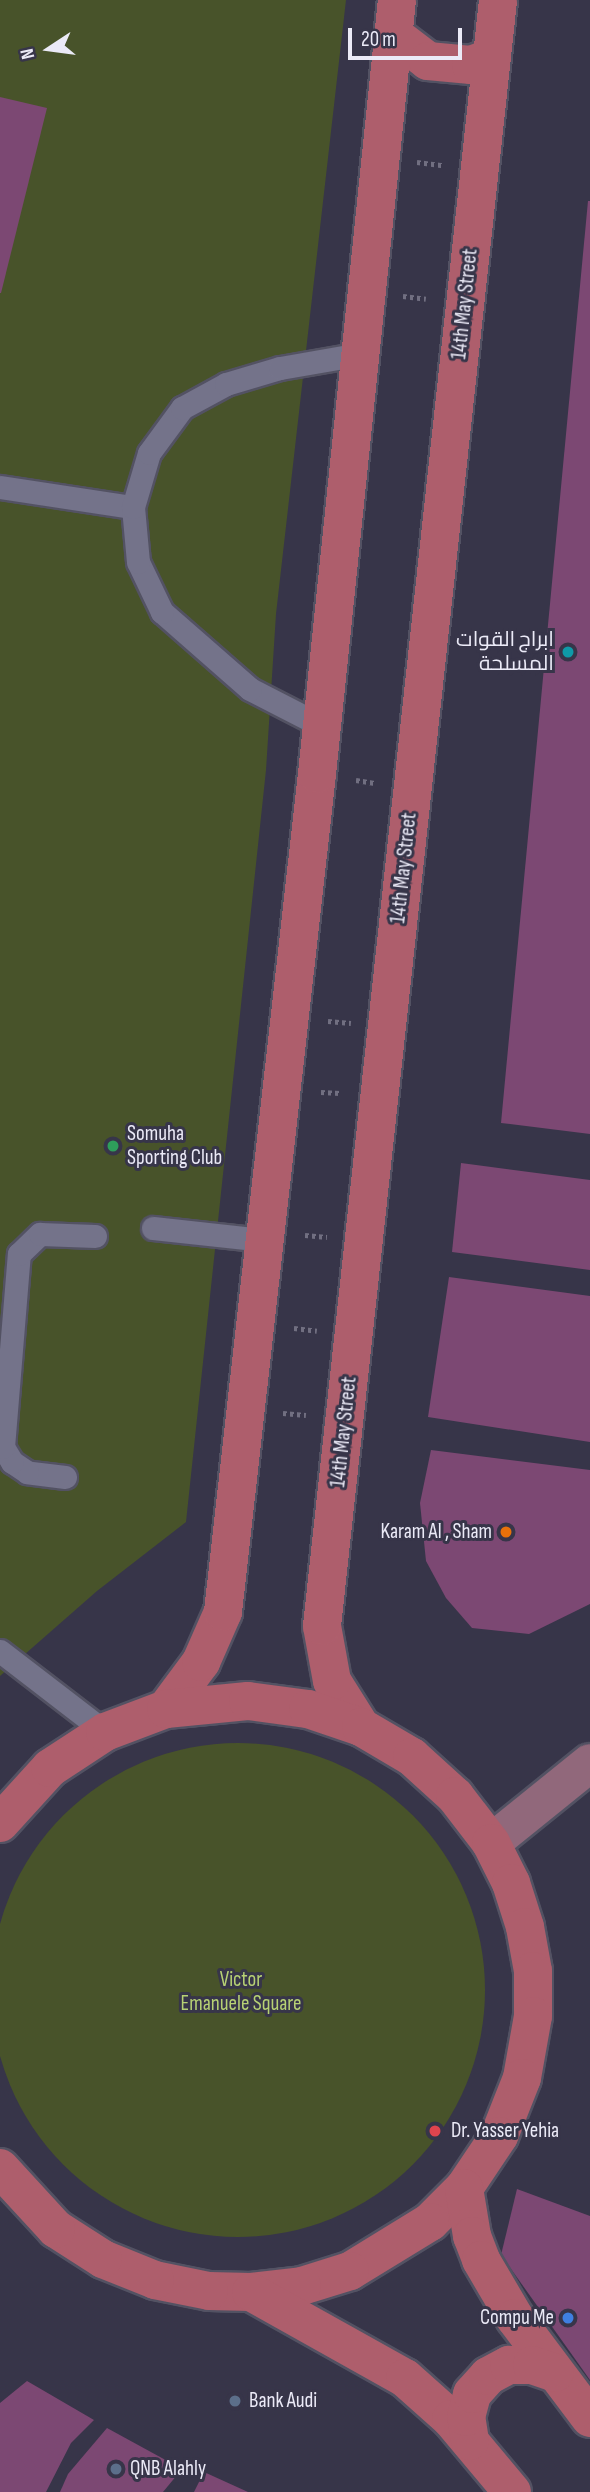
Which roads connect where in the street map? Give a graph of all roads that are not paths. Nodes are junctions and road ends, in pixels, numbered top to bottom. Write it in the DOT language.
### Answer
graph roads {
  1 [pos="498,0"];
  2 [pos="395,18"];
  3 [pos="492,57"];
  4 [pos="360,354"];
  5 [pos="0,486"];
  6 [pos="134,507"];
  7 [pos="322,726"];
  8 [pos="153,1228"];
  9 [pos="95,1236"];
  10 [pos="265,1236"];
  11 [pos="65,1477"];
  12 [pos="0,1651"];
  13 [pos="166,1709"];
  14 [pos="361,1727"];
  15 [pos="105,1732"];
  16 [pos="590,1763"];
  17 [pos="0,1824"];
  18 [pos="491,1843"];
  19 [pos="5,2181"];
  20 [pos="464,2188"];
  21 [pos="251,2292"];
  22 [pos="555,2373"];
  23 [pos="590,2418"];
  24 [pos="470,2441"];
  25 [pos="512,2492"];
  1 -- 3 [label="main road, 14th May Street"];
  2 -- 3 [label="main road"];
  2 -- 4 [label="main road"];
  3 -- 14 [label="main road, 14th May Street"];
  4 -- 6 [label="lane"];
  4 -- 7 [label="main road"];
  5 -- 6 [label="lane"];
  6 -- 7 [label="lane"];
  7 -- 10 [label="main road"];
  8 -- 10 [label="lane"];
  9 -- 11 [label="lane"];
  10 -- 13 [label="main road"];
  12 -- 15 [label="lane"];
  13 -- 14 [label="main road"];
  13 -- 15 [label="main road"];
  14 -- 18 [label="main road"];
  15 -- 17 [label="main road"];
  16 -- 18 [label="main road"];
  18 -- 20 [label="main road"];
  19 -- 21 [label="main road"];
  20 -- 21 [label="main road"];
  20 -- 22 [label="main road"];
  21 -- 24 [label="main road"];
  22 -- 23 [label="main road"];
  22 -- 24 [label="main road"];
  24 -- 25 [label="main road"];
}
